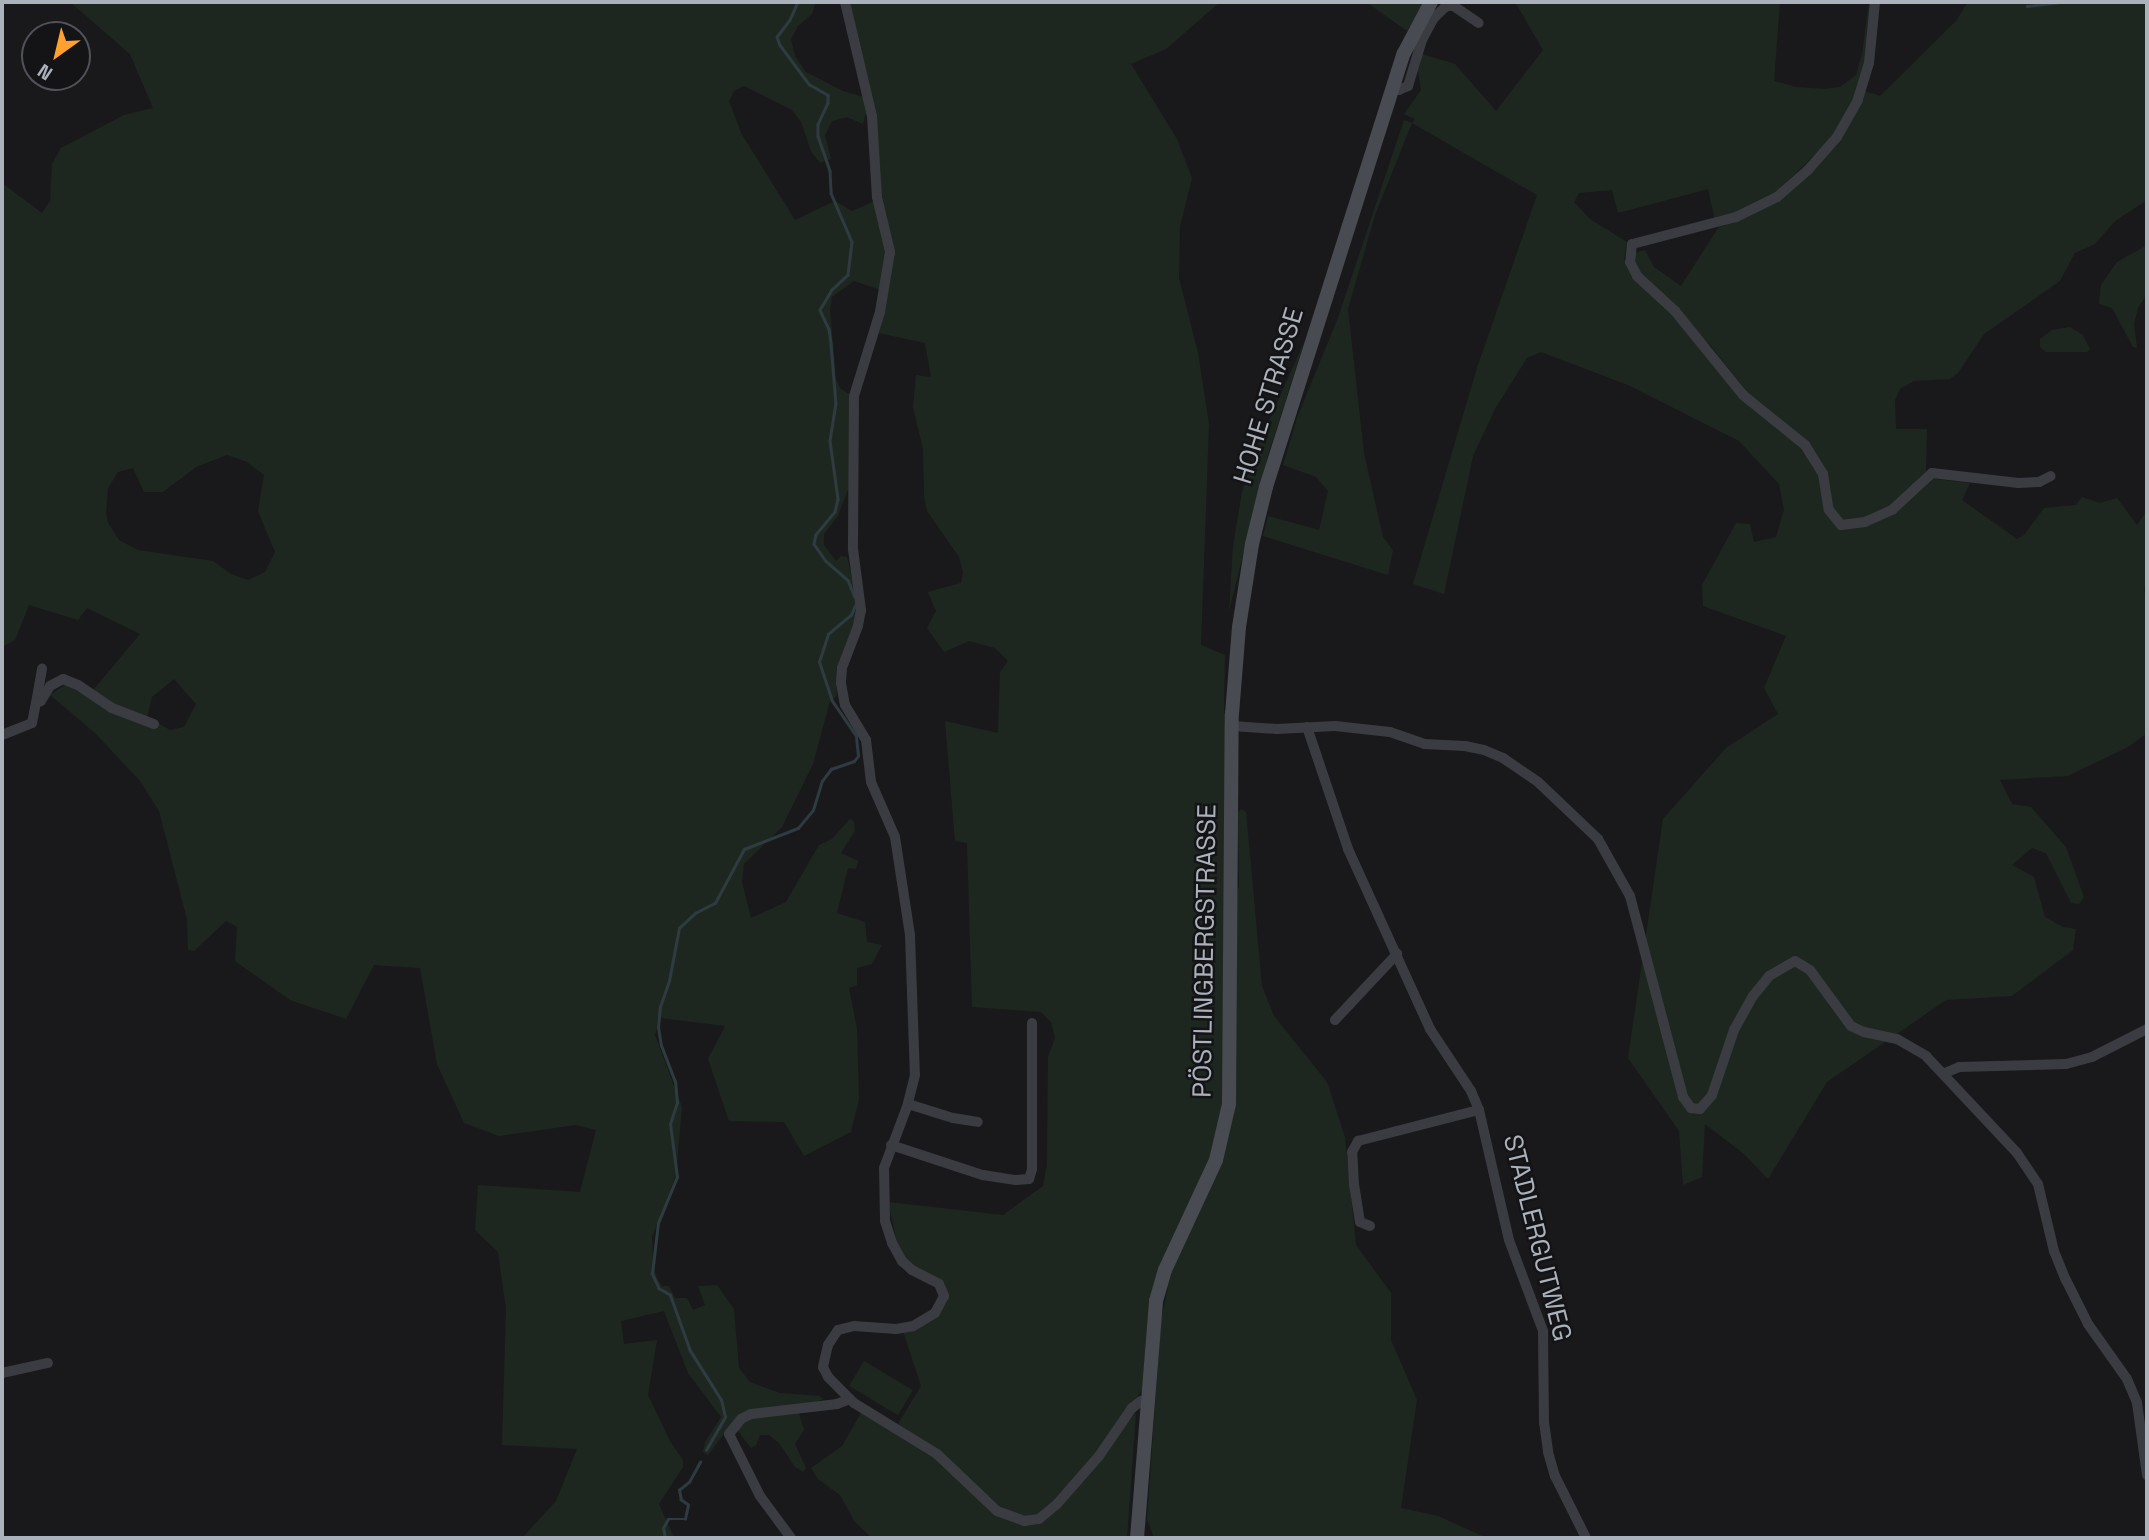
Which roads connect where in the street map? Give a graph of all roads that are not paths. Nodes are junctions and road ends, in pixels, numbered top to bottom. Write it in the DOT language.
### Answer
graph roads {
  1 [pos="845,2"];
  2 [pos="1431,2"];
  3 [pos="1875,2"];
  4 [pos="1479,23"];
  5 [pos="1392,89"];
  6 [pos="2051,476"];
  7 [pos="43,669"];
  8 [pos="36,703"];
  9 [pos="154,724"];
  10 [pos="1232,726"];
  11 [pos="1307,727"];
  12 [pos="2,736"];
  13 [pos="1397,954"];
  14 [pos="1335,1020"];
  15 [pos="1032,1023"];
  16 [pos="2147,1029"];
  17 [pos="1945,1073"];
  18 [pos="908,1104"];
  19 [pos="1479,1110"];
  20 [pos="978,1122"];
  21 [pos="891,1145"];
  22 [pos="1370,1226"];
  23 [pos="48,1363"];
  24 [pos="2,1373"];
  25 [pos="850,1399"];
  26 [pos="1147,1401"];
  27 [pos="2147,1475"];
  28 [pos="791,1538"];
  29 [pos="1136,1538"];
  30 [pos="1586,1538"];
  1 -- 18 [label="street"];
  2 -- 5 [label="main road, HOHE STRASSE"];
  3 -- 6 [label="street"];
  4 -- 5 [label="street, HOHE STRASSE"];
  5 -- 10 [label="main road, HOHE STRASSE"];
  7 -- 8 [label="street"];
  8 -- 9 [label="street"];
  8 -- 12 [label="street"];
  10 -- 11 [label="street"];
  10 -- 26 [label="main road, PÖSTLINGBERGSTRASSE"];
  11 -- 13 [label="street, STADLERGUTWEG"];
  11 -- 17 [label="street"];
  13 -- 14 [label="street"];
  13 -- 19 [label="street, STADLERGUTWEG"];
  15 -- 21 [label="street"];
  16 -- 17 [label="street"];
  17 -- 27 [label="street"];
  18 -- 20 [label="street"];
  18 -- 21 [label="street"];
  19 -- 22 [label="street, STADLERGUTWEG"];
  19 -- 30 [label="street, STADLERGUTWEG"];
  21 -- 25 [label="street"];
  23 -- 24 [label="street"];
  25 -- 26 [label="street"];
  25 -- 28 [label="street"];
  26 -- 29 [label="main road, PÖSTLINGBERGSTRASSE"];
}
